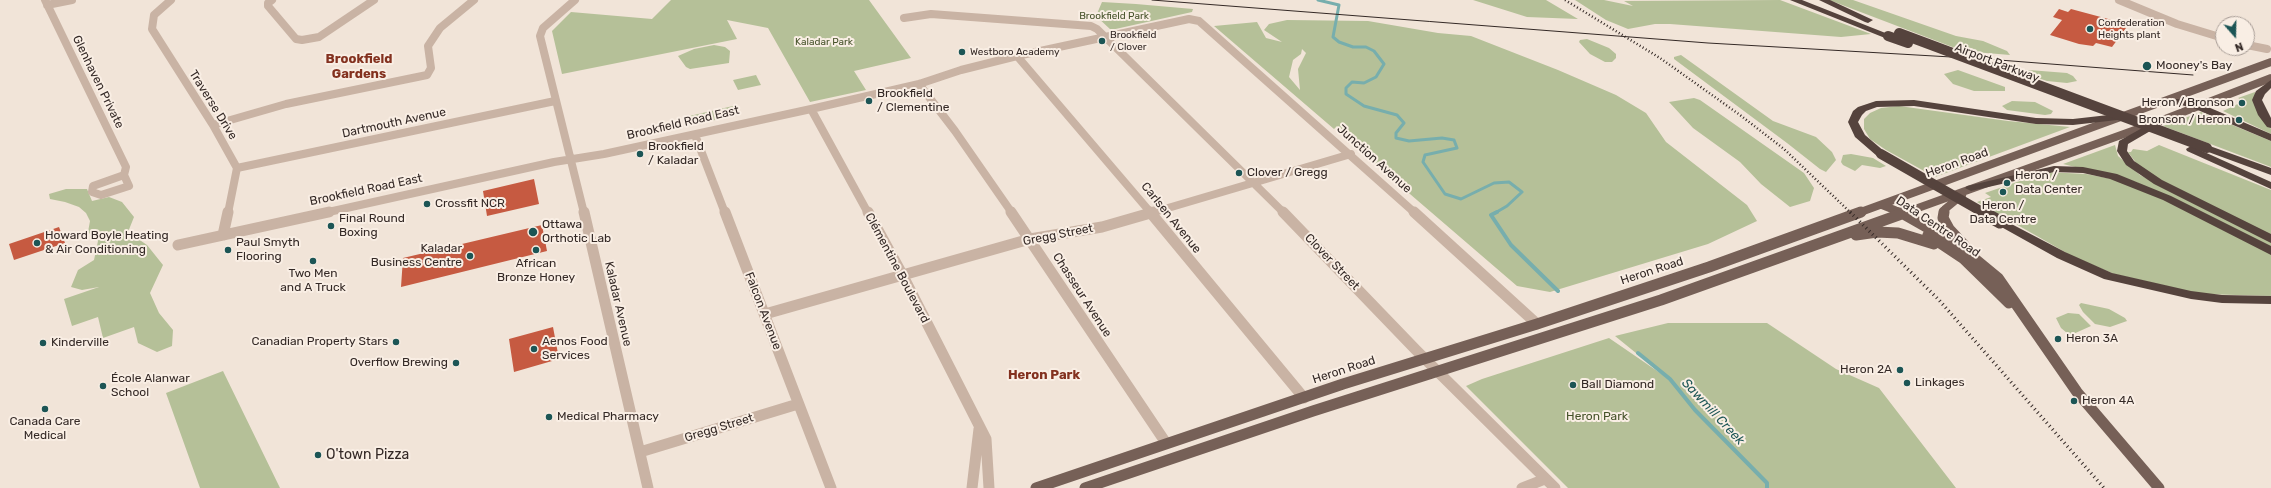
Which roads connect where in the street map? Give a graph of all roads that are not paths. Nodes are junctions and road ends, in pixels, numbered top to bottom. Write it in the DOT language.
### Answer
graph roads {
  1 [pos="71,0"];
  2 [pos="171,0"];
  3 [pos="272,0"];
  4 [pos="374,0"];
  5 [pos="474,0"];
  6 [pos="575,0"];
  7 [pos="1794,0"];
  8 [pos="1811,0"];
  9 [pos="1823,0"];
  10 [pos="2119,0"];
  11 [pos="46,2"];
  12 [pos="53,16"];
  13 [pos="904,18"];
  14 [pos="1191,19"];
  15 [pos="1880,26"];
  16 [pos="2215,36"];
  17 [pos="1107,37"];
  18 [pos="311,40"];
  19 [pos="2255,46"];
  20 [pos="2267,49"];
  21 [pos="311,50"];
  22 [pos="1018,56"];
  23 [pos="2271,62"];
  24 [pos="2271,78"];
  25 [pos="2271,83"];
  26 [pos="919,84"];
  27 [pos="555,101"];
  28 [pos="2165,102"];
  29 [pos="2197,106"];
  30 [pos="811,109"];
  31 [pos="2126,116"];
  32 [pos="2160,121"];
  33 [pos="213,125"];
  34 [pos="2271,125"];
  35 [pos="695,134"];
  36 [pos="2271,138"];
  37 [pos="2191,149"];
  38 [pos="1351,154"];
  39 [pos="571,159"];
  40 [pos="237,168"];
  41 [pos="2271,172"];
  42 [pos="124,175"];
  43 [pos="2271,179"];
  44 [pos="1255,182"];
  45 [pos="2271,186"];
  46 [pos="1971,188"];
  47 [pos="1882,205"];
  48 [pos="1151,213"];
  49 [pos="1899,215"];
  50 [pos="223,234"];
  51 [pos="1030,239"];
  52 [pos="2271,239"];
  53 [pos="1821,243"];
  54 [pos="178,245"];
  55 [pos="2271,251"];
  56 [pos="1964,259"];
  57 [pos="1982,264"];
  58 [pos="903,276"];
  59 [pos="2271,300"];
  60 [pos="765,314"];
  61 [pos="2024,317"];
  62 [pos="1537,324"];
  63 [pos="1425,358"];
  64 [pos="1438,372"];
  65 [pos="1304,398"];
  66 [pos="798,404"];
  67 [pos="979,429"];
  68 [pos="1166,443"];
  69 [pos="640,452"];
  70 [pos="1545,479"];
  71 [pos="648,488"];
  72 [pos="831,488"];
  73 [pos="972,488"];
  74 [pos="989,488"];
  75 [pos="1036,488"];
  76 [pos="1085,488"];
  77 [pos="1522,488"];
  78 [pos="1555,488"];
  79 [pos="2159,488"];
  1 -- 11 [label="street"];
  1 -- 12 [label="street"];
  2 -- 33 [label="street, Traverse Drive"];
  3 -- 18 [label="street"];
  4 -- 18 [label="street"];
  5 -- 33 [label="street"];
  6 -- 27 [label="street, Kaladar Avenue"];
  7 -- 37 [label="highway, Airport Parkway, bridge"];
  8 -- 15 [label="highway, Airport Parkway"];
  9 -- 15 [label="highway"];
  10 -- 16 [label="street"];
  11 -- 12 [label="street, Glenhaven Private"];
  12 -- 42 [label="street, Glenhaven Private"];
  13 -- 17 [label="street, Clover Street"];
  14 -- 17 [label="street, Brookfield Road East"];
  14 -- 38 [label="street, Junction Avenue"];
  15 -- 41 [label="highway, Airport Parkway, bridge"];
  17 -- 22 [label="street, Brookfield Road East"];
  17 -- 44 [label="street, Clover Street"];
  18 -- 21 [label="street"];
  19 -- 20 [label="street"];
  22 -- 26 [label="street, Brookfield Road East"];
  22 -- 48 [label="street, Carlsen Avenue"];
  23 -- 28 [label="main road, Heron Road"];
  24 -- 29 [label="main road"];
  25 -- 34 [label="highway"];
  26 -- 30 [label="street, Brookfield Road East"];
  26 -- 51 [label="street, Chasseur Avenue"];
  27 -- 39 [label="street, Kaladar Avenue"];
  27 -- 40 [label="street, Dartmouth Avenue"];
  28 -- 29 [label="highway"];
  28 -- 31 [label="main road, Heron Road"];
  29 -- 32 [label="main road"];
  29 -- 36 [label="highway"];
  30 -- 35 [label="street, Brookfield Road East"];
  30 -- 58 [label="street, Clémentine Boulevard"];
  31 -- 47 [label="main road, Heron Road"];
  31 -- 59 [label="highway, bridge"];
  32 -- 46 [label="main road"];
  32 -- 52 [label="highway"];
  33 -- 40 [label="street, Traverse Drive"];
  35 -- 39 [label="street, Brookfield Road East"];
  35 -- 60 [label="street, Falcon Avenue"];
  37 -- 43 [label="highway"];
  37 -- 45 [label="highway"];
  38 -- 44 [label="street, Gregg Street"];
  38 -- 62 [label="street, Junction Avenue"];
  39 -- 50 [label="street, Brookfield Road East"];
  39 -- 69 [label="street, Kaladar Avenue"];
  40 -- 50 [label="street"];
  44 -- 48 [label="street, Gregg Street"];
  44 -- 63 [label="street, Clover Street"];
  46 -- 49 [label="main road"];
  46 -- 55 [label="highway"];
  46 -- 57 [label="main road"];
  47 -- 49 [label="main road, Data Centre Road"];
  47 -- 62 [label="main road, Heron Road"];
  48 -- 51 [label="street, Gregg Street"];
  48 -- 65 [label="street, Carlsen Avenue"];
  49 -- 53 [label="main road"];
  49 -- 56 [label="main road, Data Centre Road"];
  49 -- 57 [label="main road, Data Centre Road"];
  50 -- 54 [label="street, Brookfield Road East"];
  51 -- 58 [label="street, Gregg Street"];
  51 -- 68 [label="street, Chasseur Avenue"];
  53 -- 56 [label="main road"];
  53 -- 64 [label="main road"];
  56 -- 61 [label="main road, Data Centre Road"];
  57 -- 61 [label="main road, Data Centre Road"];
  58 -- 60 [label="street, Gregg Street"];
  58 -- 67 [label="street, Clémentine Boulevard"];
  60 -- 66 [label="street, Falcon Avenue"];
  61 -- 79 [label="main road, Data Centre Road"];
  62 -- 63 [label="main road, Heron Road"];
  63 -- 64 [label="street, Clover Street"];
  63 -- 65 [label="main road, Heron Road"];
  64 -- 70 [label="street, Clover Street"];
  64 -- 76 [label="main road"];
  65 -- 68 [label="main road, Heron Road"];
  66 -- 69 [label="street, Gregg Street"];
  66 -- 72 [label="street, Falcon Avenue"];
  67 -- 73 [label="street"];
  67 -- 74 [label="street, Clémentine Boulevard"];
  68 -- 75 [label="main road, Heron Road"];
  69 -- 71 [label="street, Kaladar Avenue"];
  70 -- 77 [label="street"];
  70 -- 78 [label="street, Clover Street"];
}
